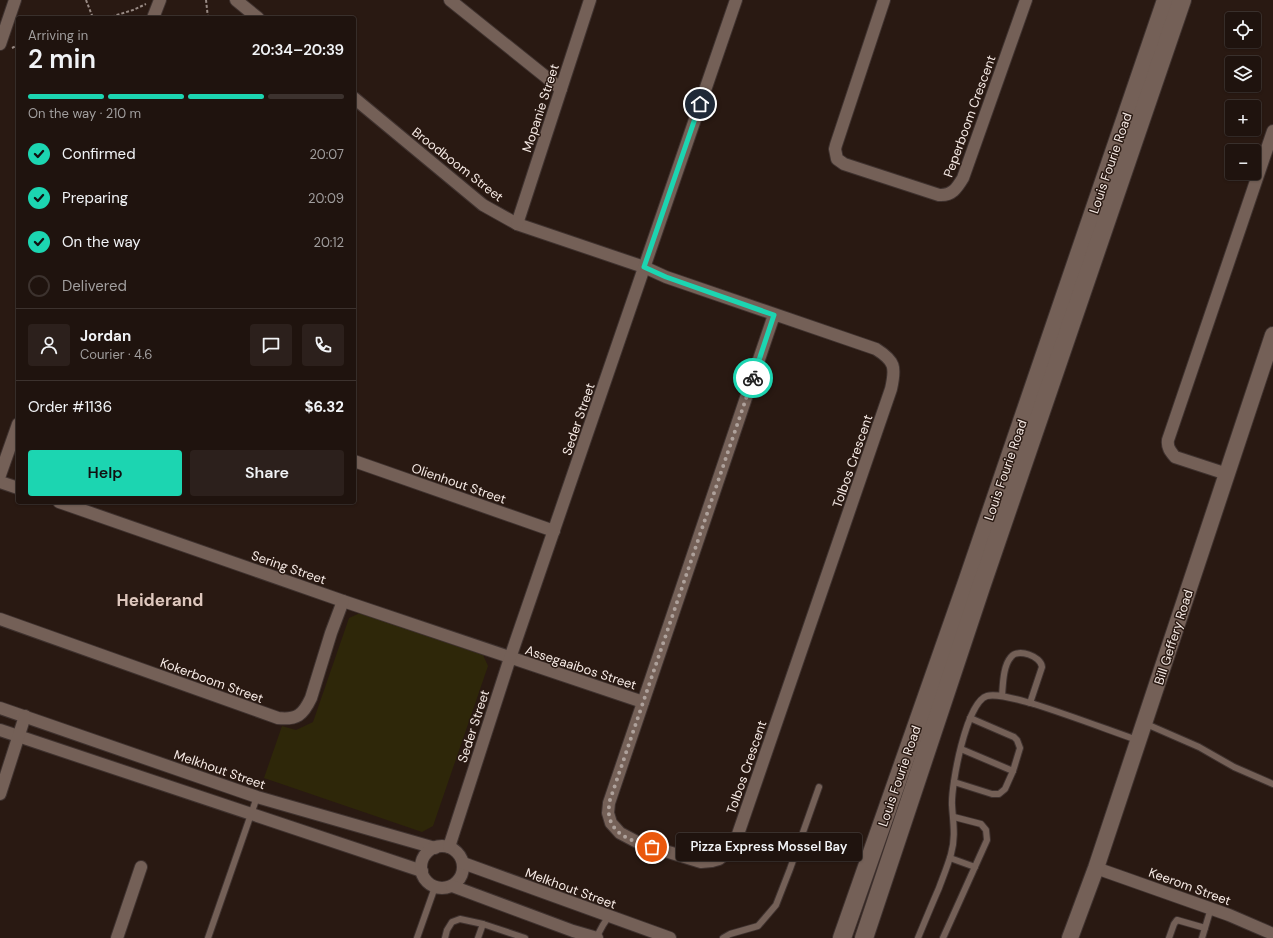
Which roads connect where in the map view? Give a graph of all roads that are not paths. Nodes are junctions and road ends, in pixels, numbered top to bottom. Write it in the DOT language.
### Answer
graph roads {
  1 [pos="15,0"];
  2 [pos="160,0"];
  3 [pos="236,0"];
  4 [pos="450,0"];
  5 [pos="590,0"];
  6 [pos="736,0"];
  7 [pos="884,0"];
  8 [pos="1026,0"];
  9 [pos="1166,0"];
  10 [pos="1182,0"];
  11 [pos="154,16"];
  12 [pos="256,16"];
  13 [pos="0,44"];
  14 [pos="561,89"];
  15 [pos="356,100"];
  16 [pos="1273,132"];
  17 [pos="517,224"];
  18 [pos="644,267"];
  19 [pos="774,315"];
  20 [pos="1273,335"];
  21 [pos="16,430"];
  22 [pos="356,462"];
  23 [pos="1227,474"];
  24 [pos="0,475"];
  25 [pos="0,482"];
  26 [pos="16,487"];
  27 [pos="65,504"];
  28 [pos="554,531"];
  29 [pos="343,601"];
  30 [pos="0,619"];
  31 [pos="510,658"];
  32 [pos="1002,696"];
  33 [pos="643,702"];
  34 [pos="1030,703"];
  35 [pos="0,708"];
  36 [pos="25,716"];
  37 [pos="970,718"];
  38 [pos="1144,724"];
  39 [pos="0,730"];
  40 [pos="20,736"];
  41 [pos="1139,740"];
  42 [pos="961,749"];
  43 [pos="1013,771"];
  44 [pos="954,782"];
  45 [pos="1273,784"];
  46 [pos="819,787"];
  47 [pos="0,794"];
  48 [pos="257,797"];
  49 [pos="250,815"];
  50 [pos="954,817"];
  51 [pos="449,847"];
  52 [pos="435,848"];
  53 [pos="950,858"];
  54 [pos="463,863"];
  55 [pos="141,867"];
  56 [pos="975,867"];
  57 [pos="1096,868"];
  58 [pos="422,872"];
  59 [pos="452,886"];
  60 [pos="435,887"];
  61 [pos="1211,908"];
  62 [pos="610,916"];
  63 [pos="483,924"];
  64 [pos="1205,928"];
  65 [pos="572,934"];
  66 [pos="1273,934"];
  67 [pos="509,935"];
  68 [pos="666,937"];
  69 [pos="117,938"];
  70 [pos="208,938"];
  71 [pos="417,938"];
  72 [pos="445,938"];
  73 [pos="478,938"];
  74 [pos="525,938"];
  75 [pos="596,938"];
  76 [pos="723,938"];
  77 [pos="842,938"];
  78 [pos="864,938"];
  79 [pos="918,938"];
  80 [pos="943,938"];
  81 [pos="1070,938"];
  82 [pos="1169,938"];
  83 [pos="1202,938"];
  1 -- 13 [label="street"];
  2 -- 11 [label="street"];
  3 -- 12 [label="street"];
  4 -- 14 [label="street"];
  5 -- 14 [label="street, Mopanie Street"];
  6 -- 18 [label="street, Seder Street"];
  7 -- 8 [label="street, Peperboom Crescent"];
  9 -- 77 [label="main road, Louis Fourie Road"];
  10 -- 78 [label="main road, Louis Fourie Road"];
  14 -- 17 [label="street, Mopanie Street"];
  15 -- 17 [label="street, Broodboom Street"];
  16 -- 23 [label="street"];
  17 -- 18 [label="street, Broodboom Street"];
  18 -- 19 [label="street, Tolbos Crescent"];
  18 -- 28 [label="street, Seder Street"];
  19 -- 33 [label="street, Tolbos Crescent"];
  19 -- 33 [label="street, Tolbos Crescent"];
  20 -- 23 [label="street, Bill Geffery Road"];
  21 -- 24 [label="street"];
  22 -- 28 [label="street, Olienhout Street"];
  23 -- 38 [label="street, Bill Geffery Road"];
  25 -- 26 [label="street"];
  27 -- 29 [label="street, Sering Street"];
  28 -- 31 [label="street, Seder Street"];
  29 -- 30 [label="street, Kokerboom Street"];
  29 -- 31 [label="street, Sering Street"];
  31 -- 33 [label="street, Assegaaibos Street"];
  31 -- 51 [label="street, Seder Street"];
  32 -- 34 [label="lane"];
  32 -- 34 [label="lane"];
  32 -- 37 [label="lane"];
  34 -- 41 [label="lane"];
  35 -- 36 [label="street, Melkhout Street"];
  36 -- 40 [label="street"];
  36 -- 48 [label="street, Melkhout Street"];
  37 -- 42 [label="lane"];
  37 -- 43 [label="lane"];
  38 -- 41 [label="street, Bill Geffery Road"];
  38 -- 45 [label="lane"];
  39 -- 40 [label="street"];
  40 -- 47 [label="street"];
  40 -- 49 [label="street"];
  41 -- 57 [label="street, Bill Geffery Road"];
  42 -- 43 [label="lane"];
  42 -- 44 [label="lane"];
  43 -- 44 [label="lane"];
  44 -- 50 [label="lane"];
  46 -- 76 [label="lane"];
  48 -- 49 [label="lane"];
  48 -- 52 [label="street, Melkhout Street"];
  49 -- 58 [label="street"];
  49 -- 70 [label="lane"];
  50 -- 53 [label="lane"];
  50 -- 56 [label="lane"];
  51 -- 52 [label="street"];
  51 -- 54 [label="street"];
  52 -- 58 [label="street"];
  53 -- 56 [label="lane"];
  53 -- 79 [label="lane"];
  54 -- 59 [label="street"];
  54 -- 62 [label="street, Melkhout Street"];
  55 -- 69 [label="street"];
  56 -- 80 [label="lane"];
  57 -- 61 [label="street, Keerom Street"];
  57 -- 81 [label="street, Bill Geffery Road"];
  58 -- 60 [label="street"];
  59 -- 60 [label="street"];
  59 -- 65 [label="street"];
  60 -- 71 [label="lane"];
  61 -- 64 [label="lane"];
  61 -- 66 [label="street, Keerom Street"];
  62 -- 68 [label="street, Melkhout Street"];
  62 -- 75 [label="lane"];
  63 -- 67 [label="lane"];
  63 -- 72 [label="lane"];
  63 -- 73 [label="lane"];
  64 -- 82 [label="lane"];
  64 -- 83 [label="lane"];
  65 -- 75 [label="street"];
  67 -- 74 [label="lane"];
}
